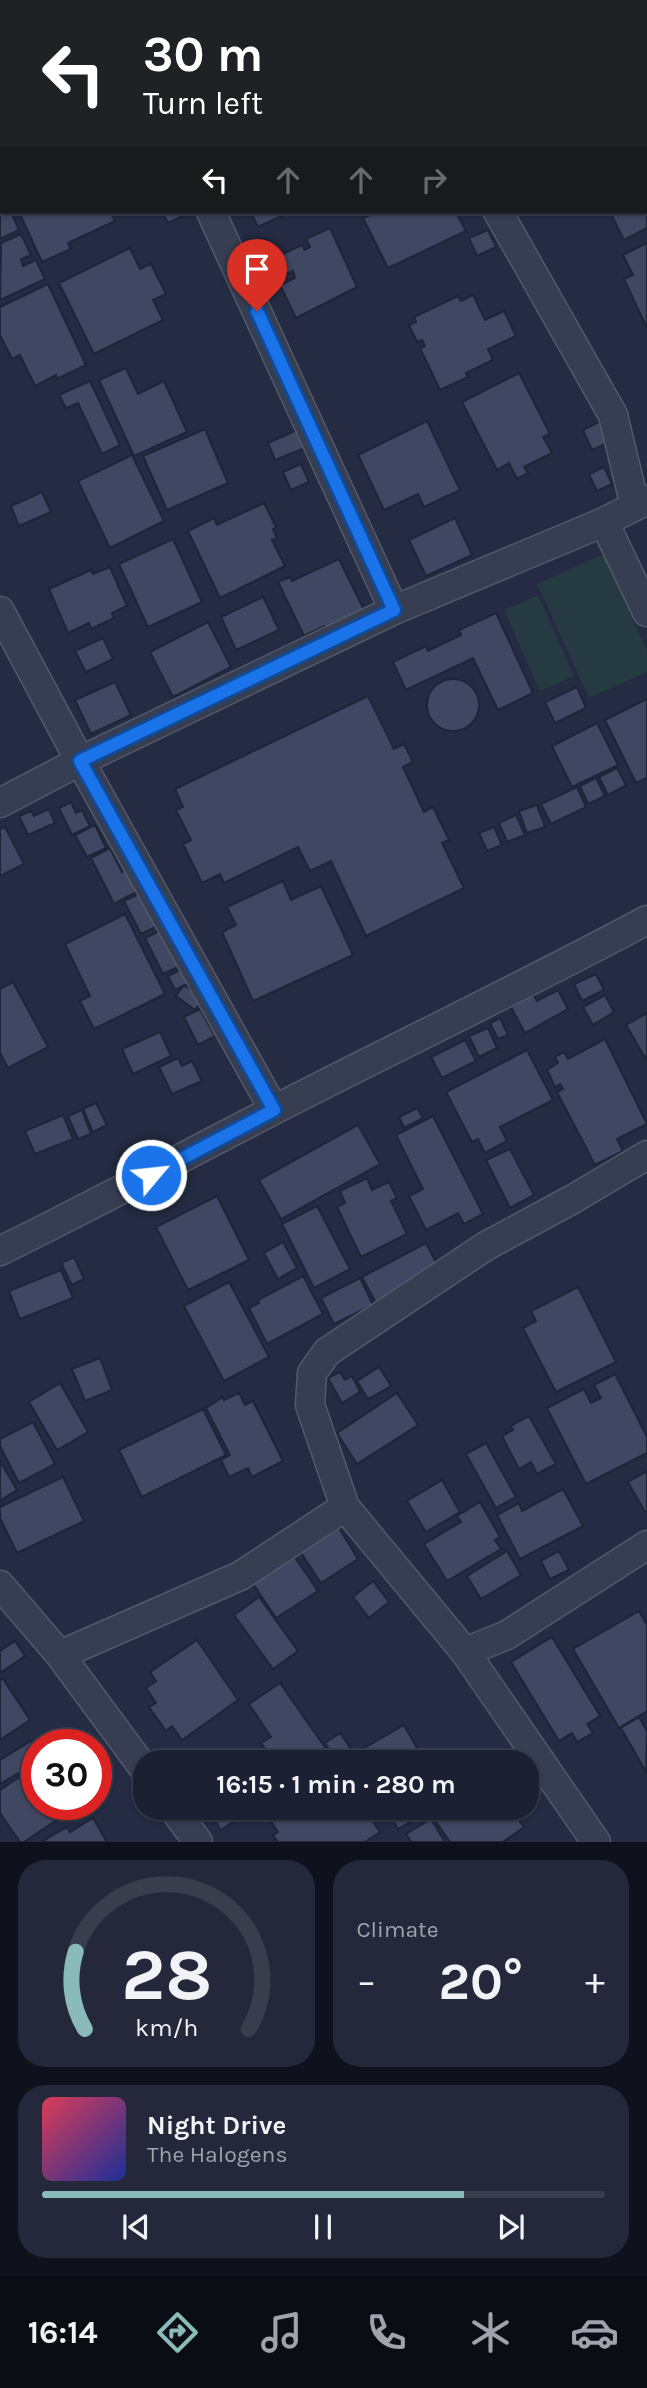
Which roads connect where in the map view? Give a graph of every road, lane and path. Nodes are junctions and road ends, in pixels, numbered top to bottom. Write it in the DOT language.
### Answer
graph roads {
  1 [pos="212,214"];
  2 [pos="499,214"];
  3 [pos="641,503"];
  4 [pos="604,522"];
  5 [pos="394,610"];
  6 [pos="0,611"];
  7 [pos="647,611"];
  8 [pos="80,761"];
  9 [pos="0,803"];
  10 [pos="647,920"];
  11 [pos="274,1110"];
  12 [pos="647,1155"];
  13 [pos="0,1251"];
  14 [pos="345,1507"];
  15 [pos="647,1545"];
  16 [pos="0,1585"];
  17 [pos="465,1652"];
  18 [pos="60,1655"];
  19 [pos="133,1754"];
  20 [pos="182,1820"];
  21 [pos="198,1842"];
  22 [pos="596,1842"];
  1 -- 5 [label="street"];
  2 -- 3 [label="street"];
  3 -- 4 [label="street"];
  4 -- 5 [label="street"];
  4 -- 7 [label="street"];
  5 -- 8 [label="street"];
  6 -- 8 [label="street"];
  8 -- 9 [label="street"];
  8 -- 11 [label="street"];
  10 -- 11 [label="street"];
  11 -- 13 [label="street"];
  12 -- 14 [label="street"];
  14 -- 17 [label="street"];
  14 -- 18 [label="street"];
  15 -- 17 [label="street"];
  16 -- 18 [label="street"];
  17 -- 22 [label="street"];
  18 -- 19 [label="street"];
  20 -- 21 [label="street"];
}
